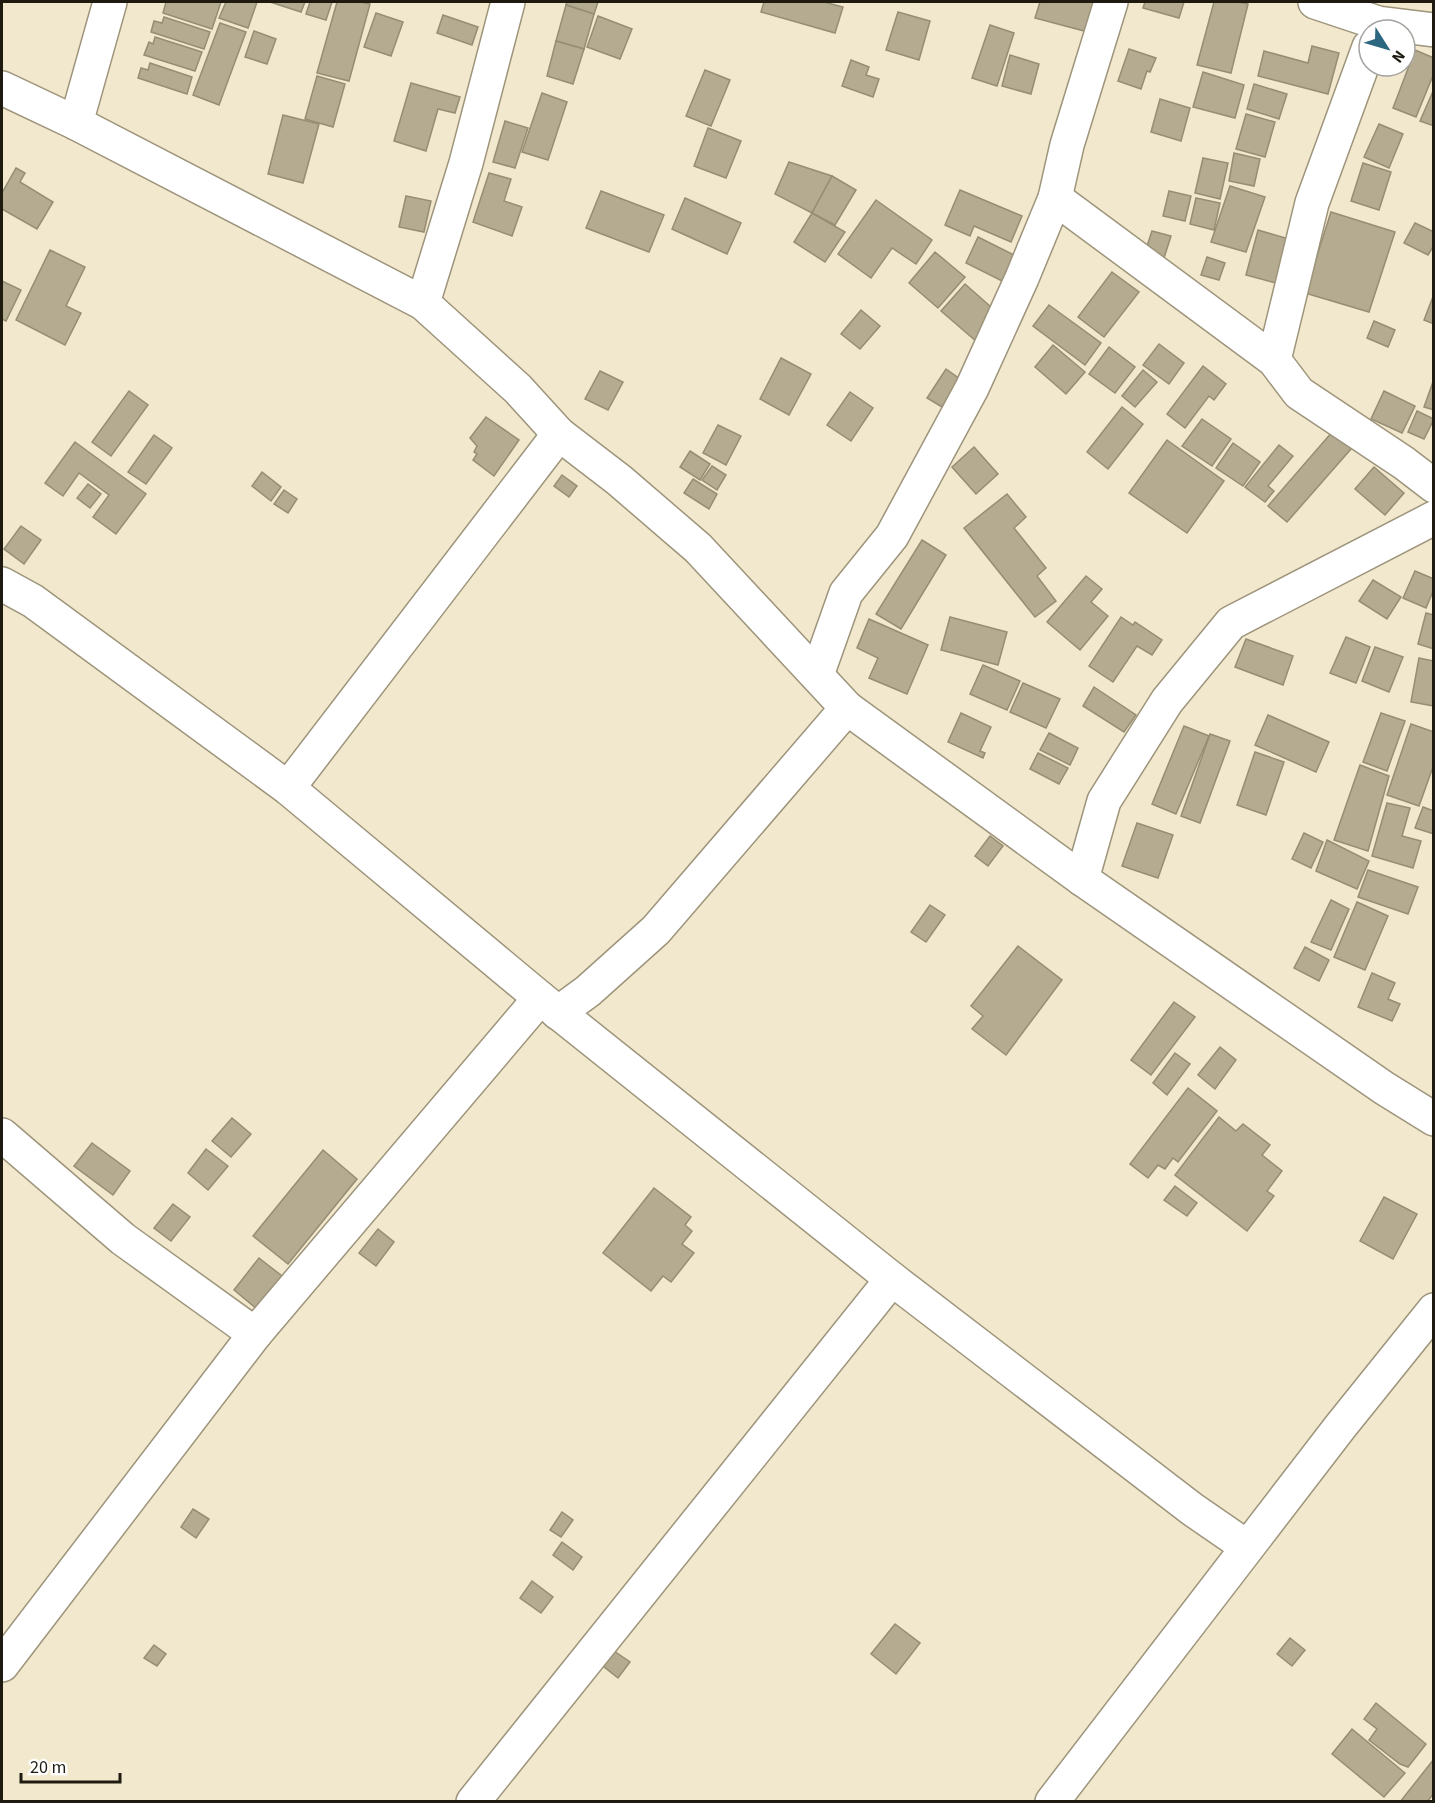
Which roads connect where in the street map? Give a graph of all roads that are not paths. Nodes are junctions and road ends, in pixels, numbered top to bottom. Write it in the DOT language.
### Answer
graph roads {
  1 [pos="110,2"];
  2 [pos="508,2"];
  3 [pos="1111,2"];
  4 [pos="1315,2"];
  5 [pos="1357,25"];
  6 [pos="1434,30"];
  7 [pos="1417,31"];
  8 [pos="1358,78"];
  9 [pos="2,88"];
  10 [pos="76,123"];
  11 [pos="1055,198"];
  12 [pos="423,303"];
  13 [pos="1274,360"];
  14 [pos="559,434"];
  15 [pos="1434,486"];
  16 [pos="1434,518"];
  17 [pos="2,584"];
  18 [pos="817,675"];
  19 [pos="848,708"];
  20 [pos="288,788"];
  21 [pos="1082,879"];
  22 [pos="549,1005"];
  23 [pos="1434,1119"];
  24 [pos="2,1135"];
  25 [pos="892,1279"];
  26 [pos="1434,1310"];
  27 [pos="255,1334"];
  28 [pos="1247,1548"];
  29 [pos="2,1665"];
  30 [pos="473,1802"];
  31 [pos="1052,1802"];
  1 -- 10 [label="street"];
  2 -- 12 [label="street"];
  3 -- 11 [label="street"];
  4 -- 5 [label="street"];
  6 -- 7 [label="street"];
  8 -- 13 [label="street"];
  9 -- 10 [label="street"];
  10 -- 12 [label="street"];
  11 -- 13 [label="street"];
  11 -- 18 [label="street"];
  12 -- 14 [label="street"];
  13 -- 15 [label="street"];
  14 -- 18 [label="street"];
  14 -- 20 [label="street"];
  16 -- 21 [label="street"];
  17 -- 20 [label="street"];
  18 -- 19 [label="street"];
  19 -- 21 [label="street"];
  19 -- 22 [label="street"];
  20 -- 22 [label="street"];
  21 -- 23 [label="street"];
  22 -- 25 [label="street"];
  22 -- 27 [label="street"];
  24 -- 27 [label="street"];
  25 -- 28 [label="street"];
  25 -- 30 [label="street"];
  26 -- 28 [label="street"];
  27 -- 29 [label="street"];
  28 -- 31 [label="street"];
}
